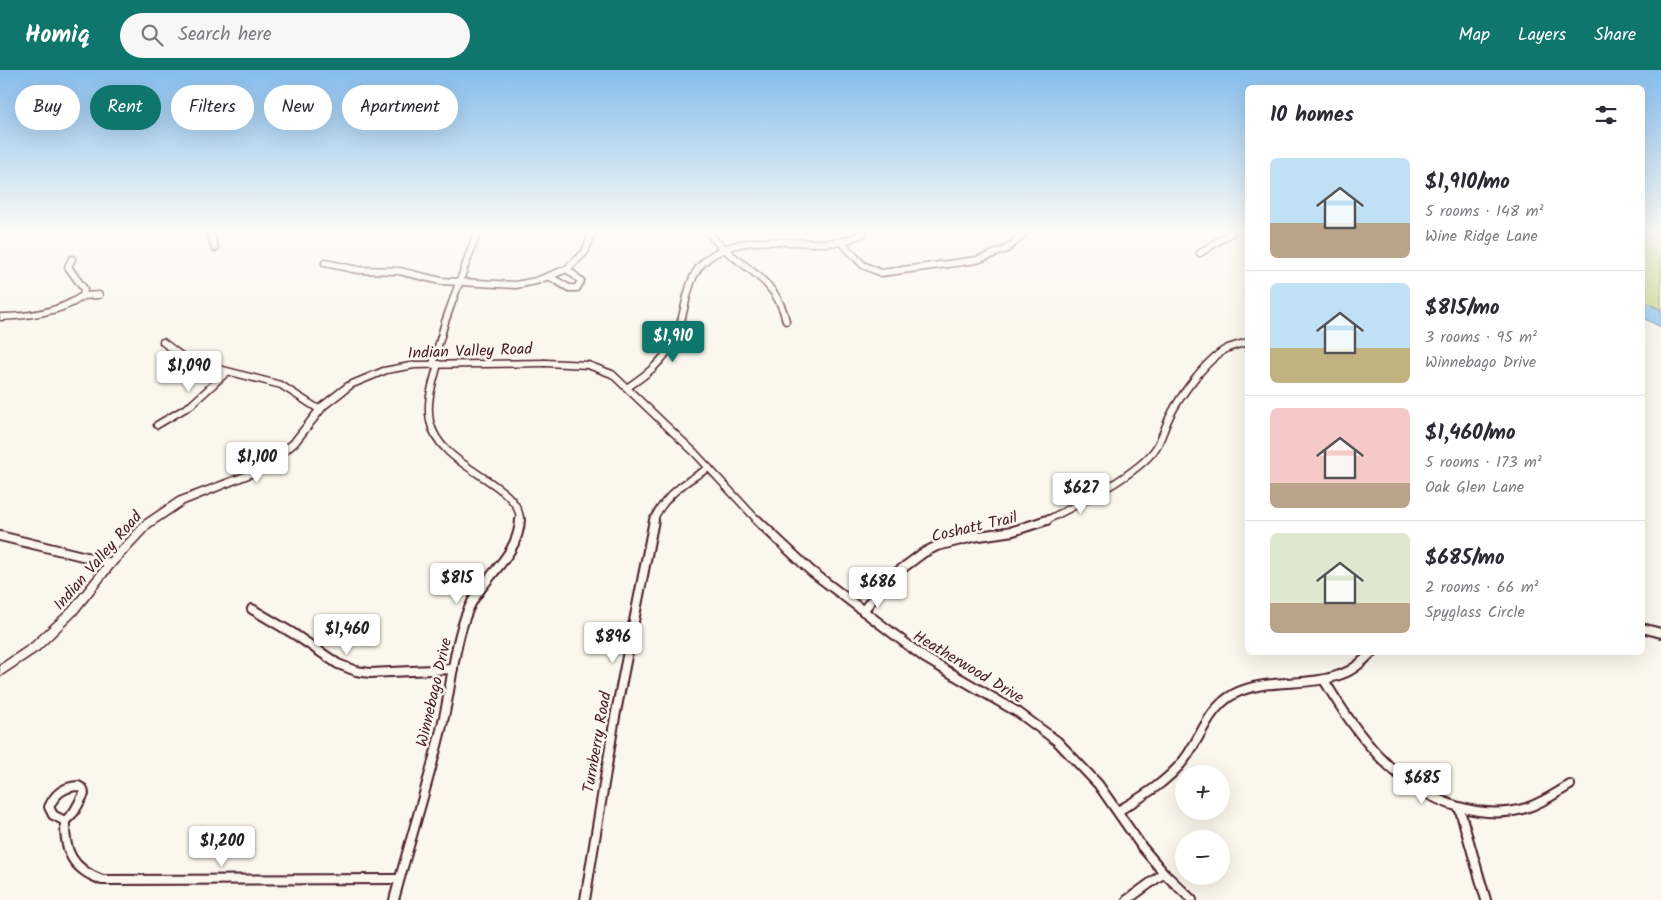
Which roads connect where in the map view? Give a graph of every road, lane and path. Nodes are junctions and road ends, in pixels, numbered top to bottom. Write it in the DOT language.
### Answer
graph roads {
  1 [pos="71,272"];
  2 [pos="402,272"];
  3 [pos="463,272"];
  4 [pos="561,272"];
  5 [pos="570,272"];
  6 [pos="694,272"];
  7 [pos="754,272"];
  8 [pos="877,272"];
  9 [pos="890,272"];
  10 [pos="550,277"];
  11 [pos="459,282"];
  12 [pos="99,295"];
  13 [pos="83,296"];
  14 [pos="0,317"];
  15 [pos="786,321"];
  16 [pos="163,342"];
  17 [pos="1245,343"];
  18 [pos="545,363"];
  19 [pos="435,364"];
  20 [pos="228,372"];
  21 [pos="628,388"];
  22 [pos="320,410"];
  23 [pos="158,425"];
  24 [pos="709,468"];
  25 [pos="0,536"];
  26 [pos="111,563"];
  27 [pos="252,609"];
  28 [pos="862,610"];
  29 [pos="1645,629"];
  30 [pos="1661,633"];
  31 [pos="1369,655"];
  32 [pos="454,669"];
  33 [pos="0,671"];
  34 [pos="1324,680"];
  35 [pos="1570,785"];
  36 [pos="1459,807"];
  37 [pos="1118,811"];
  38 [pos="65,821"];
  39 [pos="1164,873"];
  40 [pos="399,879"];
  41 [pos="394,900"];
  42 [pos="585,900"];
  43 [pos="1127,900"];
  44 [pos="1192,900"];
  45 [pos="1486,900"];
  1 -- 13 [label="street"];
  2 -- 11 [label="street"];
  3 -- 11 [label="street, Winnebago Drive"];
  4 -- 10 [label="street"];
  5 -- 10 [label="street"];
  6 -- 21 [label="street"];
  7 -- 15 [label="street"];
  8 -- 9 [label="street"];
  10 -- 11 [label="street"];
  11 -- 19 [label="street, Winnebago Drive"];
  12 -- 13 [label="street"];
  13 -- 14 [label="street"];
  16 -- 20 [label="street"];
  17 -- 28 [label="street, Coshatt Trail"];
  18 -- 19 [label="street, Indian Valley Road"];
  18 -- 21 [label="street, Heatherwood Drive"];
  19 -- 22 [label="street, Indian Valley Road"];
  19 -- 32 [label="street, Winnebago Drive"];
  20 -- 22 [label="street"];
  20 -- 23 [label="street"];
  21 -- 24 [label="street, Heatherwood Drive"];
  22 -- 26 [label="street, Indian Valley Road"];
  24 -- 28 [label="street, Heatherwood Drive"];
  24 -- 42 [label="street, Turnberry Road"];
  25 -- 26 [label="street"];
  26 -- 33 [label="street, Indian Valley Road"];
  27 -- 32 [label="street"];
  28 -- 37 [label="street, Heatherwood Drive"];
  29 -- 30 [label="street"];
  31 -- 34 [label="street"];
  32 -- 40 [label="street, Winnebago Drive"];
  34 -- 36 [label="street"];
  34 -- 37 [label="street"];
  35 -- 36 [label="street"];
  36 -- 45 [label="street"];
  37 -- 39 [label="street, Heatherwood Drive"];
  38 -- 40 [label="street"];
  39 -- 43 [label="street"];
  39 -- 44 [label="street, Heatherwood Drive"];
  40 -- 41 [label="street, Winnebago Drive"];
}
